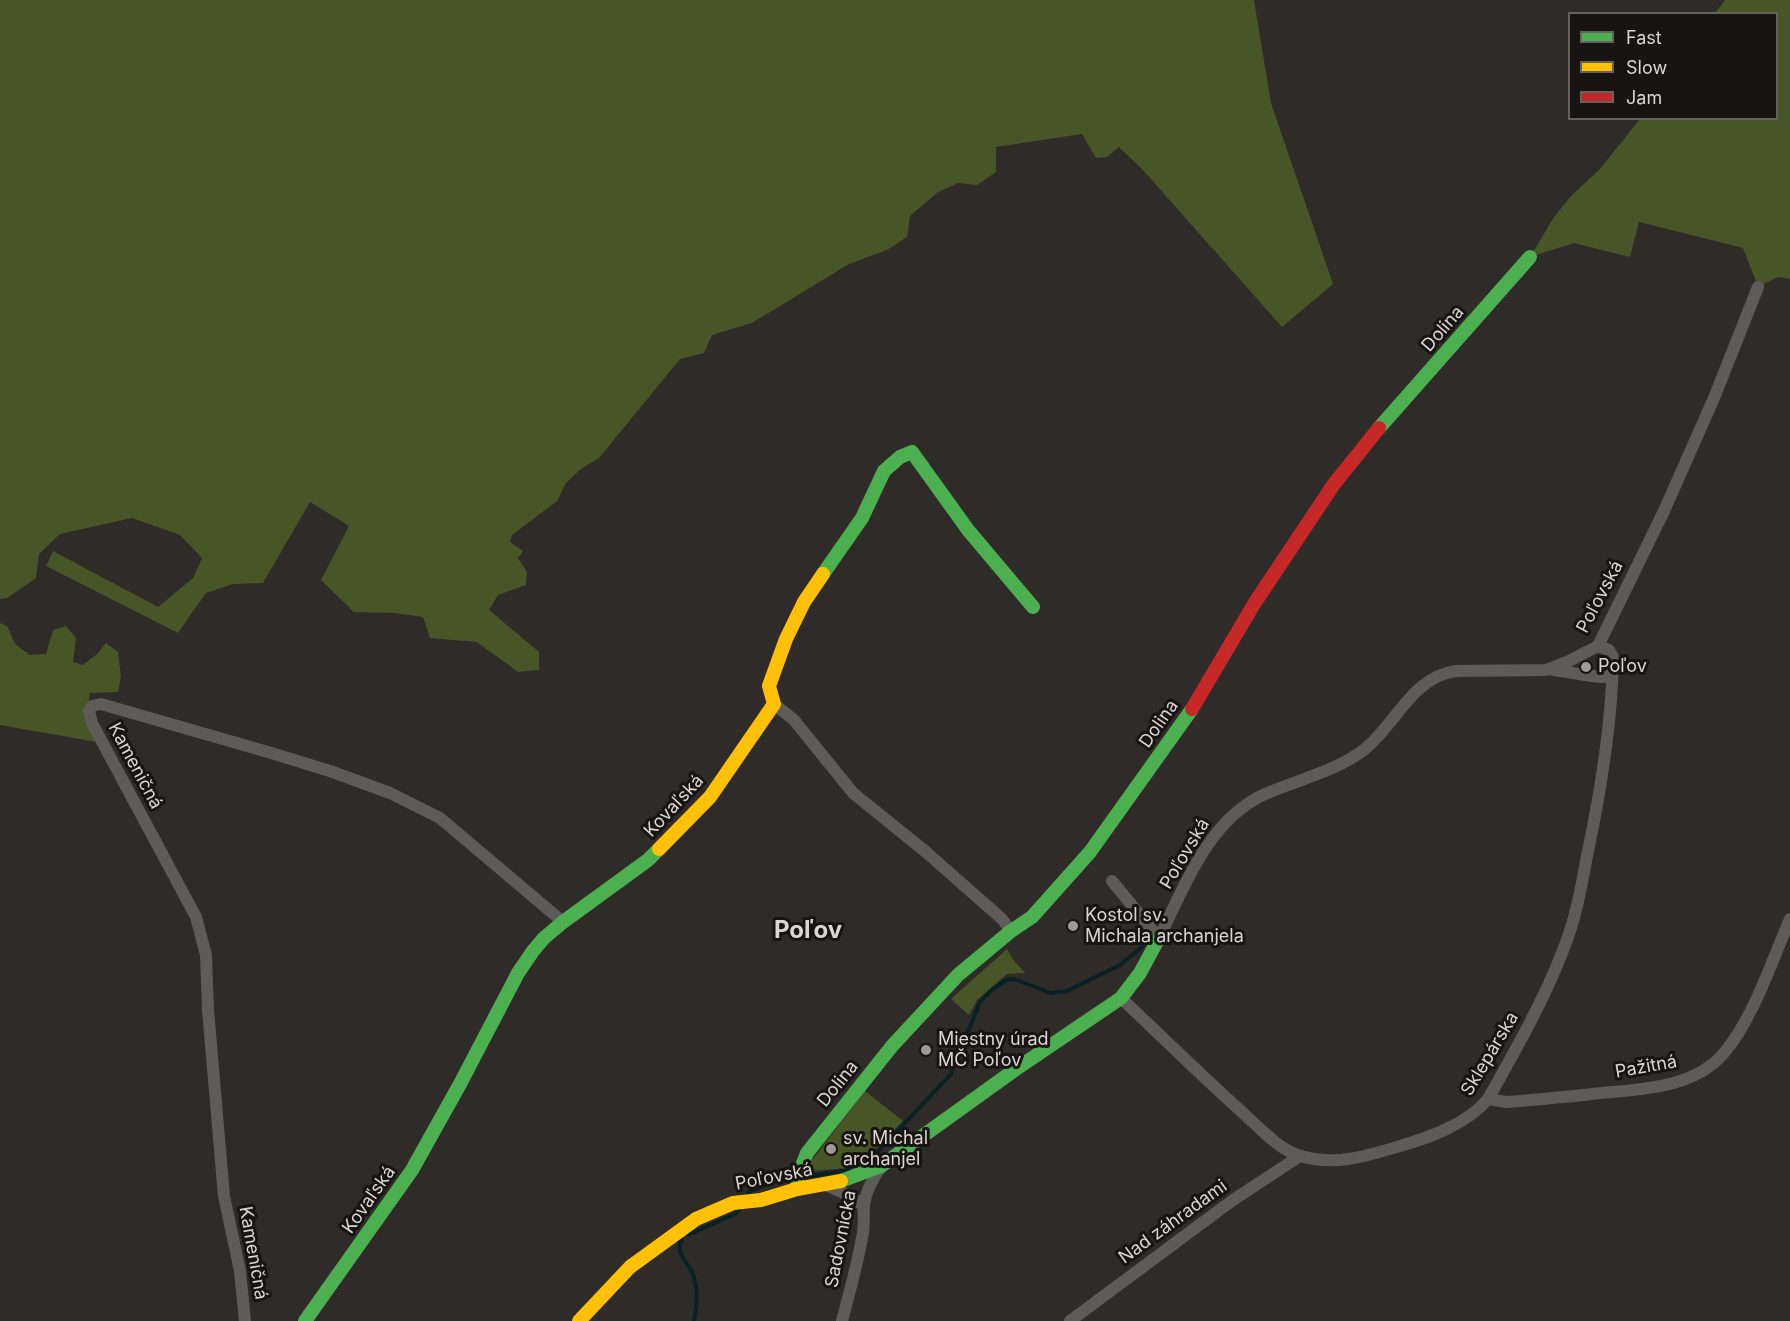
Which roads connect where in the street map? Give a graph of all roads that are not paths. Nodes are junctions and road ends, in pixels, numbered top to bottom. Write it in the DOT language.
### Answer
graph roads {
  1 [pos="1530,257"];
  2 [pos="1758,287"];
  3 [pos="1033,607"];
  4 [pos="1598,646"];
  5 [pos="1546,670"];
  6 [pos="1612,677"];
  7 [pos="774,704"];
  8 [pos="1112,881"];
  9 [pos="1790,919"];
  10 [pos="563,922"];
  11 [pos="1011,931"];
  12 [pos="1159,938"];
  13 [pos="1121,998"];
  14 [pos="1488,1099"];
  15 [pos="1300,1156"];
  16 [pos="881,1166"];
  17 [pos="826,1185"];
  18 [pos="797,1189"];
  19 [pos="864,1206"];
  20 [pos="245,1321"];
  21 [pos="305,1321"];
  22 [pos="579,1321"];
  23 [pos="842,1321"];
  24 [pos="1070,1321"];
  1 -- 11 [label="street, Dolina"];
  2 -- 4 [label="street, Poľovská"];
  3 -- 7 [label="street"];
  4 -- 5 [label="street, Poľovská"];
  4 -- 6 [label="street, Sklepárska"];
  5 -- 6 [label="street"];
  5 -- 12 [label="street, Poľovská"];
  6 -- 14 [label="street, Sklepárska"];
  7 -- 10 [label="street, Kovaľská"];
  7 -- 11 [label="street"];
  8 -- 12 [label="street"];
  9 -- 14 [label="street, Pažitná"];
  10 -- 20 [label="street, Kameničná"];
  10 -- 21 [label="street, Kovaľská"];
  11 -- 18 [label="street, Dolina"];
  12 -- 13 [label="street, Poľovská"];
  13 -- 15 [label="street, Sklepárska"];
  13 -- 16 [label="street, Poľovská"];
  14 -- 15 [label="street, Sklepárska"];
  15 -- 24 [label="street, Nad záhradami"];
  16 -- 17 [label="street, Poľovská"];
  16 -- 19 [label="street, Sadovnícka"];
  17 -- 18 [label="street, Poľovská"];
  17 -- 19 [label="street"];
  18 -- 22 [label="street, Poľovská"];
  19 -- 23 [label="street, Sadovnícka"];
}
